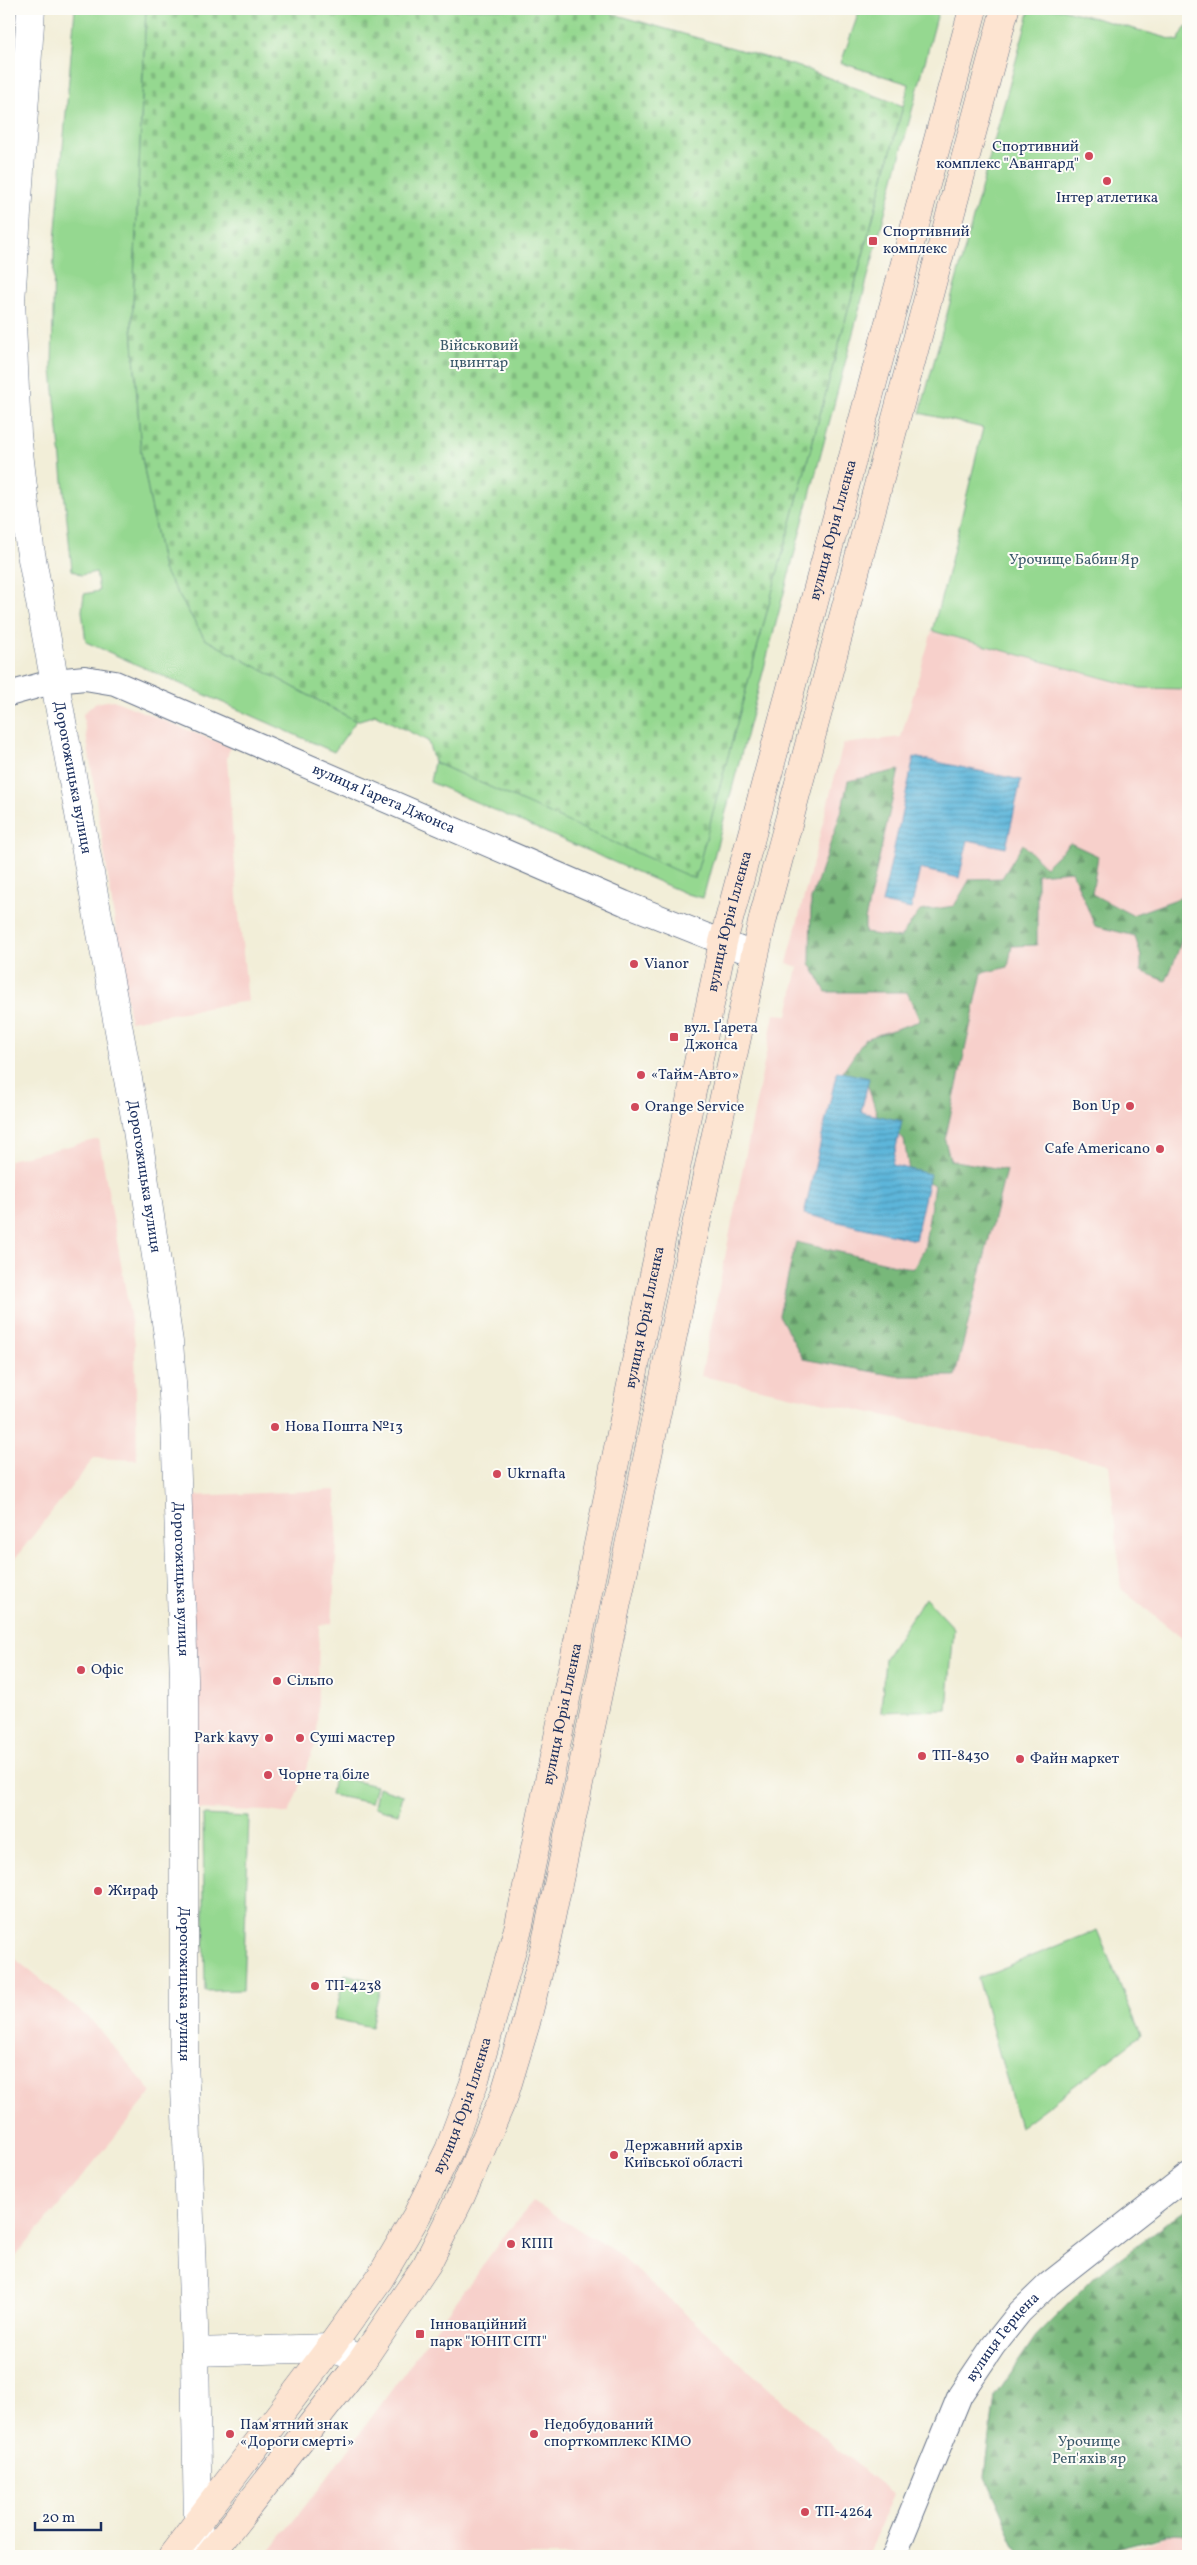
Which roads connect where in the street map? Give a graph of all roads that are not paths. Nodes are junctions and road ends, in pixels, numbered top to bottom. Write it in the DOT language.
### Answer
graph roads {
  1 [pos="31,9"];
  2 [pos="973,9"];
  3 [pos="1005,9"];
  4 [pos="55,680"];
  5 [pos="9,694"];
  6 [pos="723,942"];
  7 [pos="754,954"];
  8 [pos="1188,2175"];
  9 [pos="330,2348"];
  10 [pos="195,2352"];
  11 [pos="363,2359"];
  12 [pos="198,2525"];
  13 [pos="172,2556"];
  14 [pos="202,2556"];
  15 [pos="209,2556"];
  16 [pos="894,2556"];
  1 -- 4 [label="street, Дорогожицька вулиця"];
  2 -- 6 [label="main road, вулиця Юрія Іллєнка"];
  3 -- 7 [label="main road, вулиця Юрія Іллєнка"];
  4 -- 5 [label="street, вулиця Ґарета Джонса"];
  4 -- 6 [label="street, вулиця Ґарета Джонса"];
  4 -- 10 [label="street, Дорогожицька вулиця"];
  6 -- 7 [label="street, вулиця Ґарета Джонса"];
  6 -- 9 [label="main road, вулиця Юрія Іллєнка"];
  7 -- 11 [label="main road, вулиця Юрія Іллєнка"];
  8 -- 16 [label="street, вулиця Герцена"];
  9 -- 10 [label="street"];
  9 -- 11 [label="street"];
  9 -- 12 [label="main road, вулиця Юрія Іллєнка"];
  10 -- 12 [label="street, Дорогожицька вулиця"];
  11 -- 15 [label="main road, вулиця Юрія Іллєнка"];
  12 -- 13 [label="main road, вулиця Юрія Іллєнка"];
  12 -- 14 [label="street, Дорогожицька вулиця"];
}
